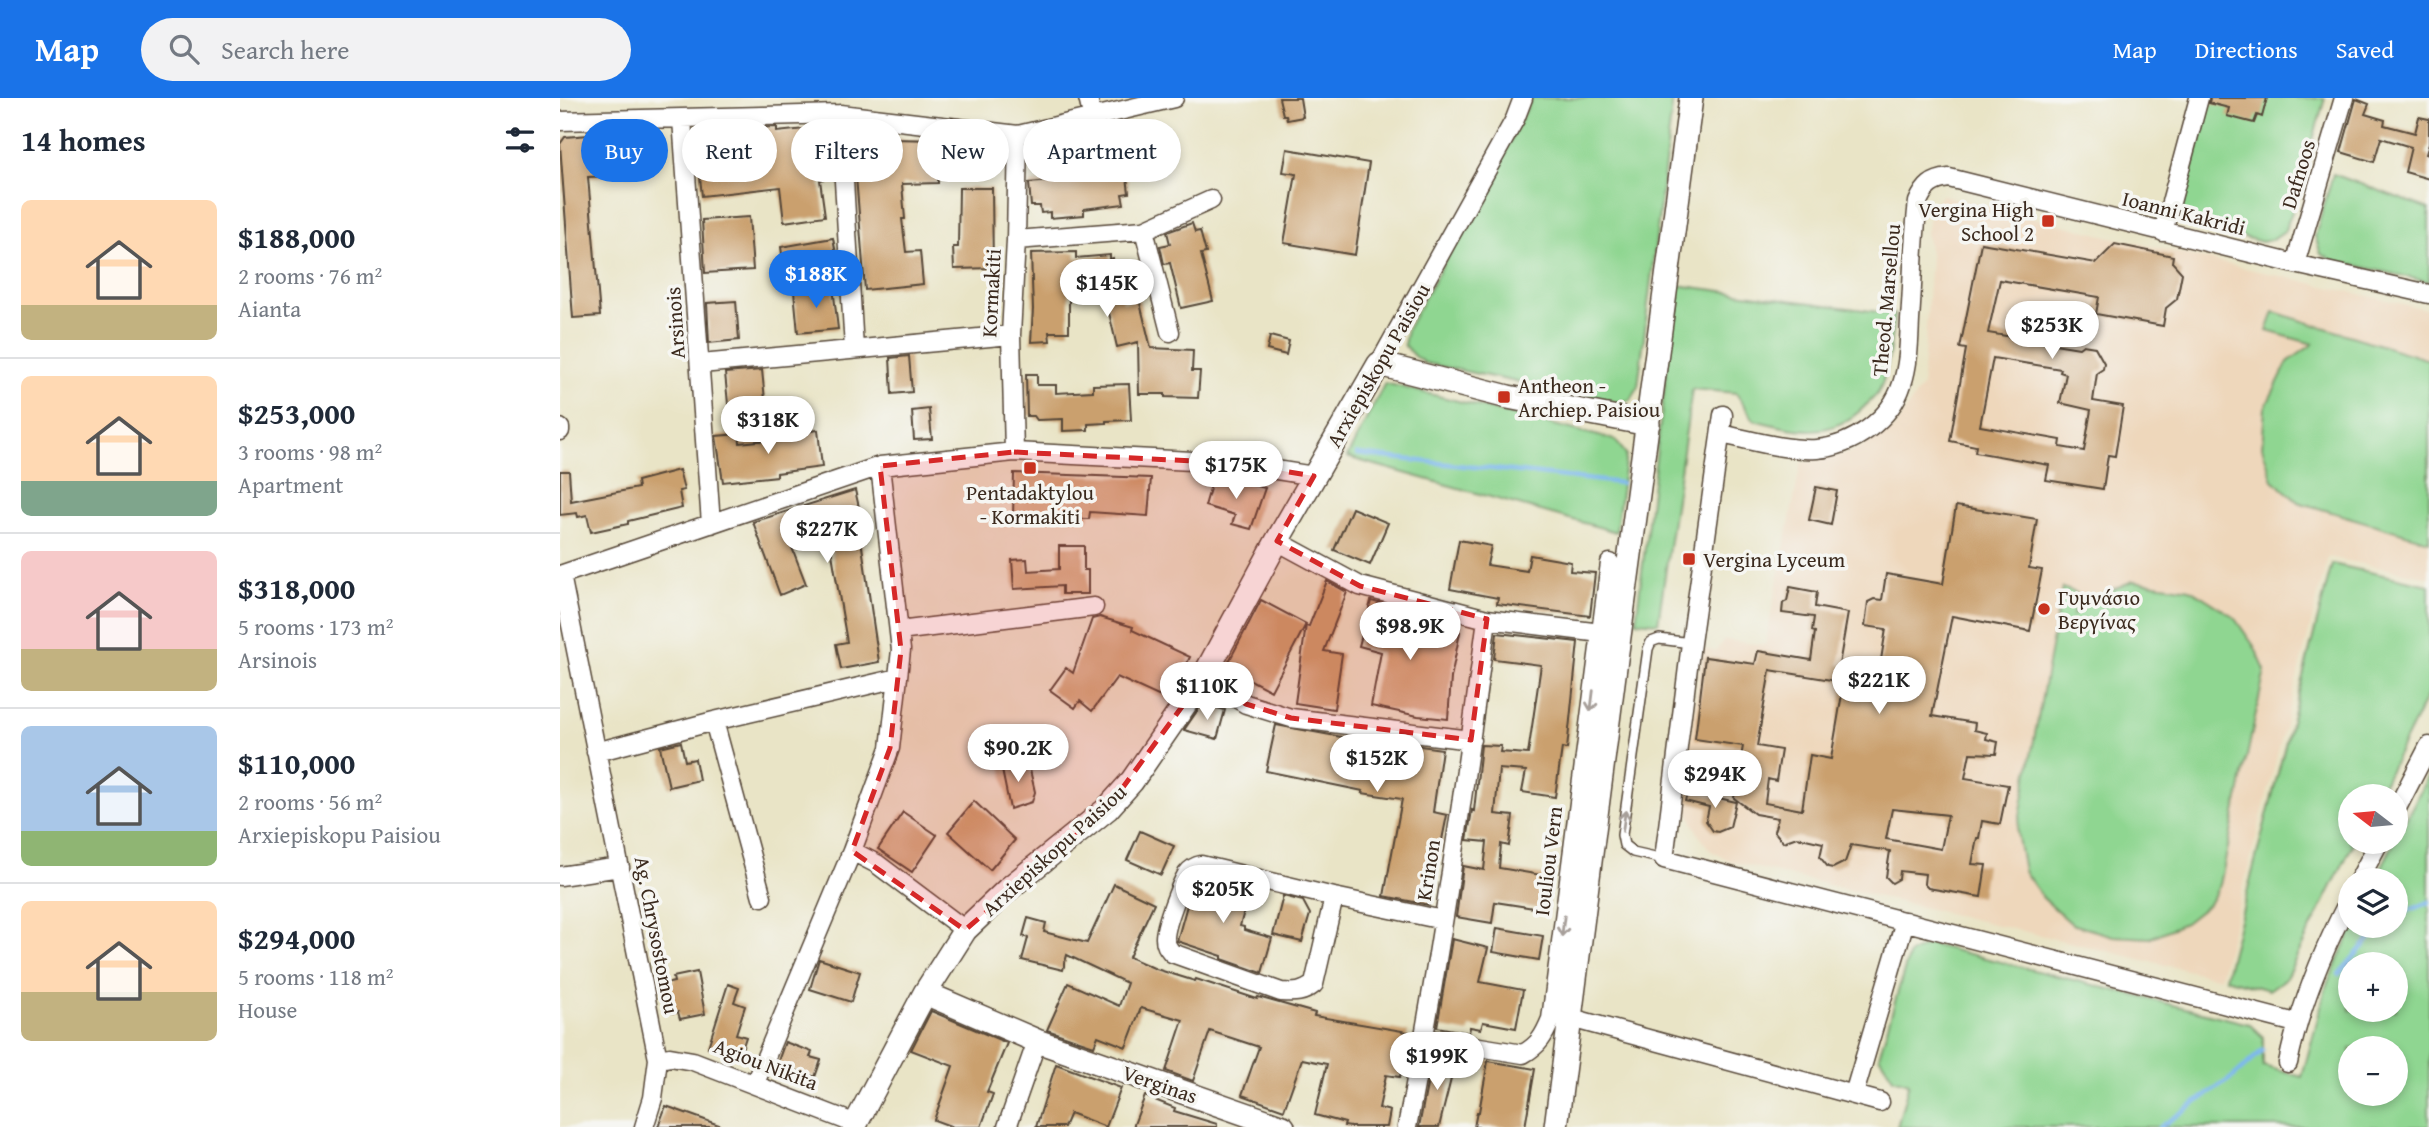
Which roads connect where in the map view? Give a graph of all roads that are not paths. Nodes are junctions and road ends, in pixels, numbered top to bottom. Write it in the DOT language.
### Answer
graph roads {
  1 [pos="1088,98"];
  2 [pos="1174,98"];
  3 [pos="1523,98"];
  4 [pos="1692,98"];
  5 [pos="2344,98"];
  6 [pos="2195,99"];
  7 [pos="840,114"];
  8 [pos="682,119"];
  9 [pos="1093,119"];
  10 [pos="560,121"];
  11 [pos="1023,134"];
  12 [pos="1018,135"];
  13 [pos="687,182"];
  14 [pos="1930,183"];
  15 [pos="1211,200"];
  16 [pos="1144,230"];
  17 [pos="2163,232"];
  18 [pos="1016,240"];
  19 [pos="2295,264"];
  20 [pos="2429,294"];
  21 [pos="1170,332"];
  22 [pos="1011,335"];
  23 [pos="854,349"];
  24 [pos="701,364"];
  25 [pos="1379,364"];
  26 [pos="1723,415"];
  27 [pos="1648,424"];
  28 [pos="1721,434"];
  29 [pos="1014,452"];
  30 [pos="880,466"];
  31 [pos="1314,476"];
  32 [pos="711,524"];
  33 [pos="1277,541"];
  34 [pos="1610,563"];
  35 [pos="560,575"];
  36 [pos="1094,607"];
  37 [pos="1487,619"];
  38 [pos="898,631"];
  39 [pos="1601,633"];
  40 [pos="1691,643"];
  41 [pos="898,678"];
  42 [pos="1203,678"];
  43 [pos="714,721"];
  44 [pos="1471,740"];
  45 [pos="2429,747"];
  46 [pos="596,752"];
  47 [pos="2408,787"];
  48 [pos="852,851"];
  49 [pos="1664,859"];
  50 [pos="620,867"];
  51 [pos="560,876"];
  52 [pos="762,897"];
  53 [pos="1334,897"];
  54 [pos="1443,920"];
  55 [pos="1905,921"];
  56 [pos="2338,922"];
  57 [pos="965,930"];
  58 [pos="925,993"];
  59 [pos="1572,1018"];
  60 [pos="2296,1023"];
  61 [pos="1424,1038"];
  62 [pos="1037,1041"];
  63 [pos="659,1059"];
  64 [pos="2288,1063"];
  65 [pos="755,1083"];
  66 [pos="1854,1094"];
  67 [pos="1880,1102"];
  68 [pos="855,1125"];
  69 [pos="644,1127"];
  70 [pos="1007,1127"];
  71 [pos="1283,1127"];
  72 [pos="1407,1127"];
  73 [pos="1556,1127"];
  1 -- 9 [label="street"];
  2 -- 9 [label="street"];
  3 -- 25 [label="street, Arxiepiskopu Paisiou"];
  4 -- 27 [label="street"];
  5 -- 19 [label="street, Dafnoos"];
  6 -- 17 [label="street"];
  7 -- 8 [label="street"];
  7 -- 12 [label="street"];
  7 -- 23 [label="street"];
  8 -- 10 [label="street"];
  11 -- 12 [label="street"];
  12 -- 18 [label="street, Kormakiti"];
  13 -- 24 [label="street, Arsinois"];
  14 -- 17 [label="street, Ioanni Kakridi"];
  14 -- 28 [label="street, Theod. Marsellou"];
  15 -- 16 [label="street"];
  16 -- 18 [label="street"];
  16 -- 21 [label="street"];
  17 -- 19 [label="street, Ioanni Kakridi"];
  18 -- 22 [label="street, Kormakiti"];
  19 -- 20 [label="street, Ioanni Kakridi"];
  22 -- 23 [label="street"];
  22 -- 29 [label="street, Kormakiti"];
  23 -- 24 [label="street"];
  24 -- 32 [label="street, Arsinois"];
  25 -- 27 [label="street"];
  25 -- 31 [label="street, Arxiepiskopu Paisiou"];
  26 -- 28 [label="street"];
  27 -- 59 [label="street"];
  28 -- 40 [label="street"];
  29 -- 30 [label="street"];
  29 -- 31 [label="street"];
  30 -- 32 [label="street"];
  30 -- 38 [label="street"];
  31 -- 33 [label="street, Arxiepiskopu Paisiou"];
  32 -- 35 [label="street"];
  33 -- 37 [label="street"];
  33 -- 42 [label="street, Arxiepiskopu Paisiou"];
  34 -- 39 [label="street, Iouliou Vern"];
  35 -- 46 [label="street, Ag. Chrysostomou"];
  36 -- 38 [label="street"];
  37 -- 39 [label="street"];
  37 -- 44 [label="street, Krinon"];
  38 -- 41 [label="street"];
  39 -- 61 [label="street, Iouliou Vern, one-way"];
  40 -- 49 [label="street"];
  49 -- 40 [label="lane, one-way"];
  41 -- 43 [label="street"];
  41 -- 48 [label="street"];
  42 -- 44 [label="street"];
  42 -- 57 [label="street, Arxiepiskopu Paisiou"];
  43 -- 46 [label="street"];
  43 -- 52 [label="street"];
  44 -- 54 [label="street, Krinon"];
  45 -- 47 [label="street"];
  46 -- 50 [label="street, Ag. Chrysostomou"];
  48 -- 57 [label="street"];
  48 -- 65 [label="street"];
  49 -- 55 [label="street"];
  50 -- 51 [label="street"];
  50 -- 63 [label="street, Ag. Chrysostomou"];
  53 -- 53 [label="street"];
  53 -- 54 [label="street"];
  54 -- 61 [label="street, Krinon"];
  55 -- 60 [label="street"];
  55 -- 66 [label="street"];
  56 -- 60 [label="street"];
  57 -- 58 [label="street, Arxiepiskopu Paisiou"];
  58 -- 62 [label="street, Verginas"];
  58 -- 68 [label="street, Arxiepiskopu Paisiou"];
  59 -- 66 [label="street"];
  59 -- 73 [label="street"];
  60 -- 64 [label="street"];
  61 -- 72 [label="street, Krinon"];
  62 -- 70 [label="street"];
  62 -- 71 [label="street, Verginas"];
  63 -- 65 [label="street, Agiou Nikita"];
  63 -- 69 [label="street, Ag. Chrysostomou"];
  65 -- 68 [label="street, Agiou Nikita"];
  66 -- 67 [label="street"];
}
